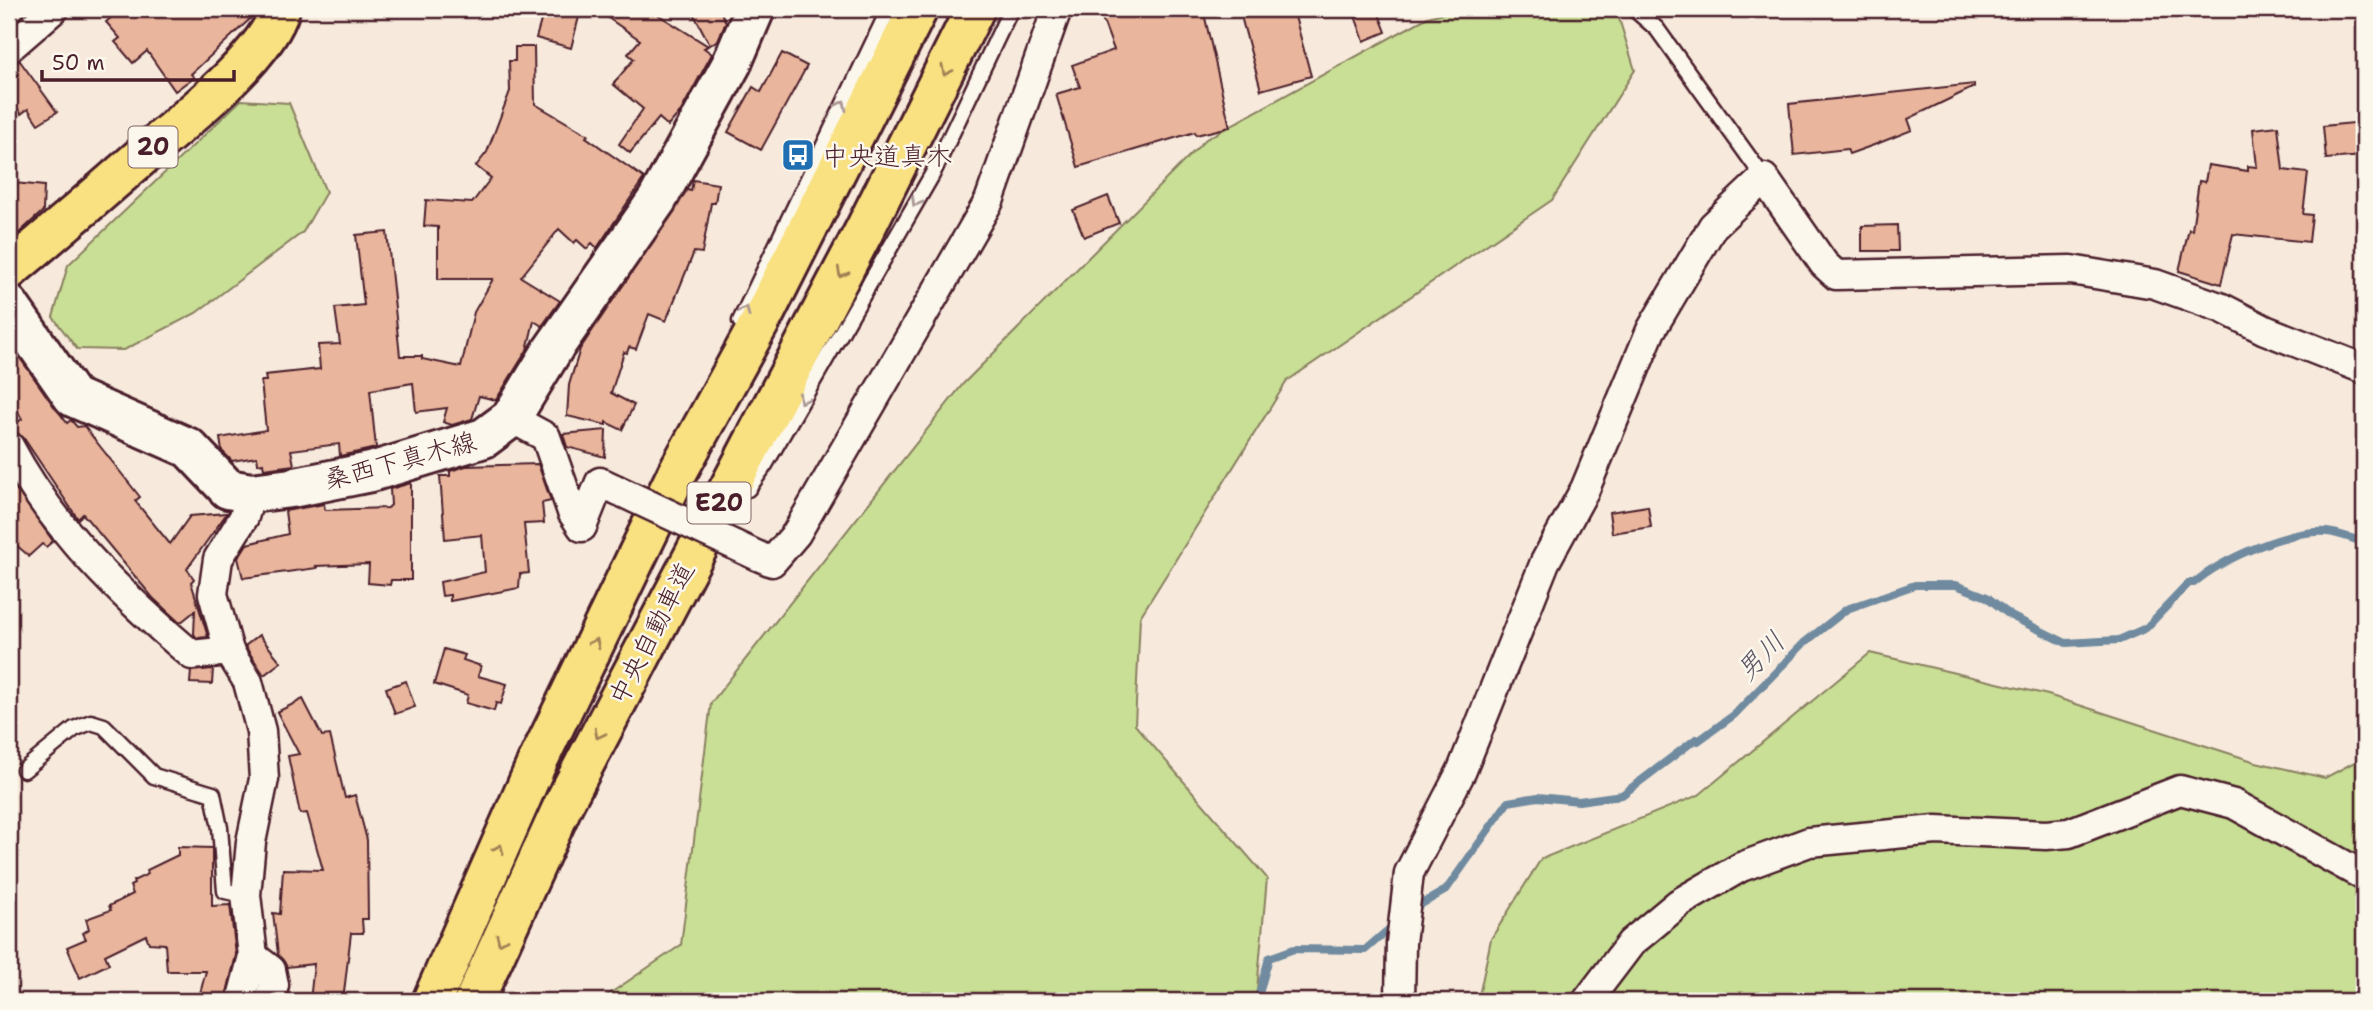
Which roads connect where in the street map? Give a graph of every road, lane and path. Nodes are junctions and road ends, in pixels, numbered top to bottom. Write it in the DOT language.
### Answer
graph roads {
  1 [pos="54,9"];
  2 [pos="280,9"];
  3 [pos="755,9"];
  4 [pos="889,9"];
  5 [pos="918,9"];
  6 [pos="975,9"];
  7 [pos="1012,9"];
  8 [pos="1057,9"];
  9 [pos="1634,9"];
  10 [pos="9,48"];
  11 [pos="1764,178"];
  12 [pos="9,270"];
  13 [pos="9,305"];
  14 [pos="2364,369"];
  15 [pos="511,418"];
  16 [pos="9,446"];
  17 [pos="251,493"];
  18 [pos="617,597"];
  19 [pos="666,604"];
  20 [pos="229,651"];
  21 [pos="24,770"];
  22 [pos="2364,876"];
  23 [pos="246,895"];
  24 [pos="253,956"];
  25 [pos="241,1001"];
  26 [pos="270,1001"];
  27 [pos="432,1001"];
  28 [pos="474,1001"];
  29 [pos="1400,1001"];
  30 [pos="1587,1001"];
  1 -- 10 [label="street"];
  2 -- 12 [label="highway, 20"];
  3 -- 15 [label="main road, 桑西下真木線"];
  18 -- 4 [label="lane, one-way"];
  5 -- 18 [label="highway, 中央自動車道 / E20"];
  6 -- 19 [label="highway, 中央自動車道 / E20, one-way"];
  7 -- 19 [label="lane, one-way"];
  8 -- 15 [label="street, bridge"];
  9 -- 11 [label="lane"];
  11 -- 14 [label="street"];
  11 -- 29 [label="street"];
  13 -- 17 [label="main road"];
  15 -- 17 [label="main road, 桑西下真木線"];
  16 -- 20 [label="street"];
  17 -- 20 [label="street"];
  27 -- 18 [label="highway, 中央自動車道 / E20, one-way"];
  19 -- 28 [label="highway, 中央自動車道 / E20, one-way"];
  20 -- 23 [label="street"];
  21 -- 23 [label="lane"];
  22 -- 30 [label="street"];
  23 -- 24 [label="street"];
  24 -- 25 [label="street"];
  24 -- 26 [label="street"];
}
